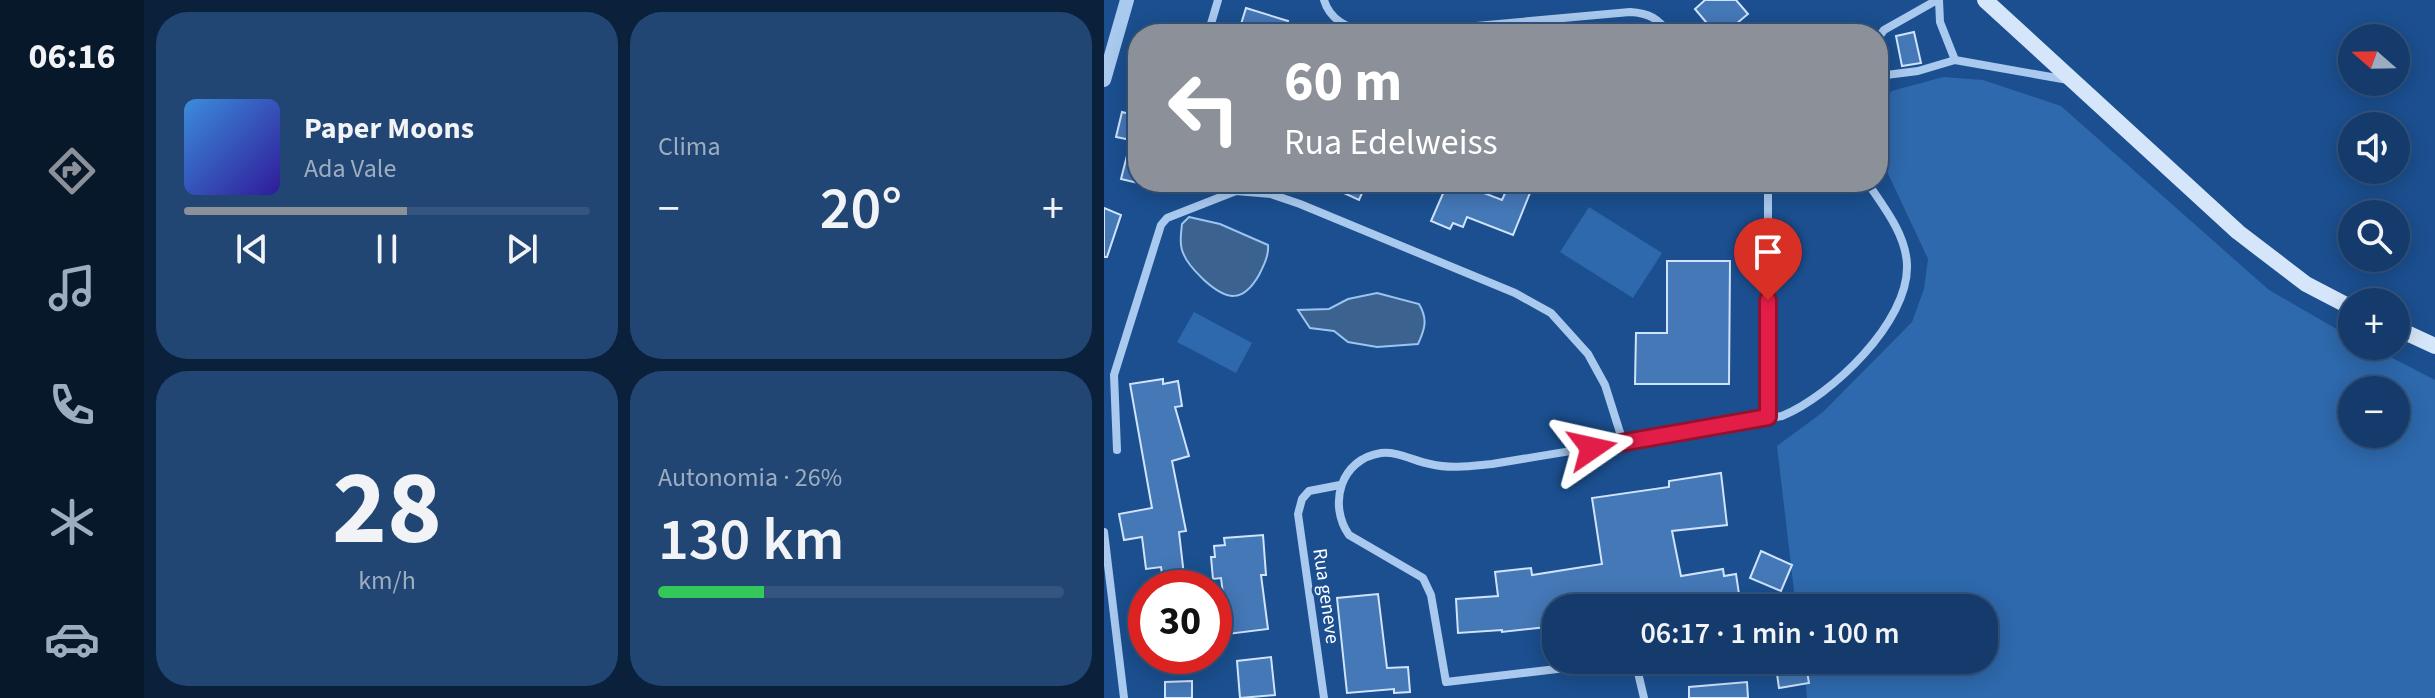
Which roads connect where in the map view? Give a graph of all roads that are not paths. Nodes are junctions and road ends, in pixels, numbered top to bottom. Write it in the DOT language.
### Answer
graph roads {
  1 [pos="1127,0"];
  2 [pos="1218,0"];
  3 [pos="1324,0"];
  4 [pos="1938,0"];
  5 [pos="1985,0"];
  6 [pos="1211,24"];
  7 [pos="1343,24"];
  8 [pos="1497,24"];
  9 [pos="1662,24"];
  10 [pos="1888,28"];
  11 [pos="1955,60"];
  12 [pos="1888,75"];
  13 [pos="1104,80"];
  14 [pos="2076,82"];
  15 [pos="1221,192"];
  16 [pos="1262,192"];
  17 [pos="1768,192"];
  18 [pos="1873,192"];
  19 [pos="2338,301"];
  20 [pos="2410,334"];
  21 [pos="2435,346"];
  22 [pos="1768,417"];
  23 [pos="1623,442"];
  24 [pos="1117,450"];
  25 [pos="1340,485"];
  26 [pos="1104,532"];
  27 [pos="1542,671"];
  28 [pos="1638,674"];
  29 [pos="1124,698"];
  30 [pos="1324,698"];
  31 [pos="1644,698"];
  1 -- 13 [label="street"];
  2 -- 6 [label="street"];
  3 -- 7 [label="street"];
  4 -- 10 [label="street"];
  4 -- 11 [label="street"];
  5 -- 14 [label="main road"];
  8 -- 9 [label="street"];
  11 -- 12 [label="street"];
  11 -- 14 [label="street"];
  14 -- 19 [label="main road"];
  15 -- 24 [label="street"];
  16 -- 23 [label="street"];
  17 -- 22 [label="street"];
  18 -- 22 [label="street"];
  20 -- 21 [label="main road"];
  22 -- 23 [label="street"];
  23 -- 25 [label="street"];
  25 -- 27 [label="street"];
  25 -- 30 [label="street, Rua geneve"];
  26 -- 29 [label="street"];
  28 -- 31 [label="street"];
}
